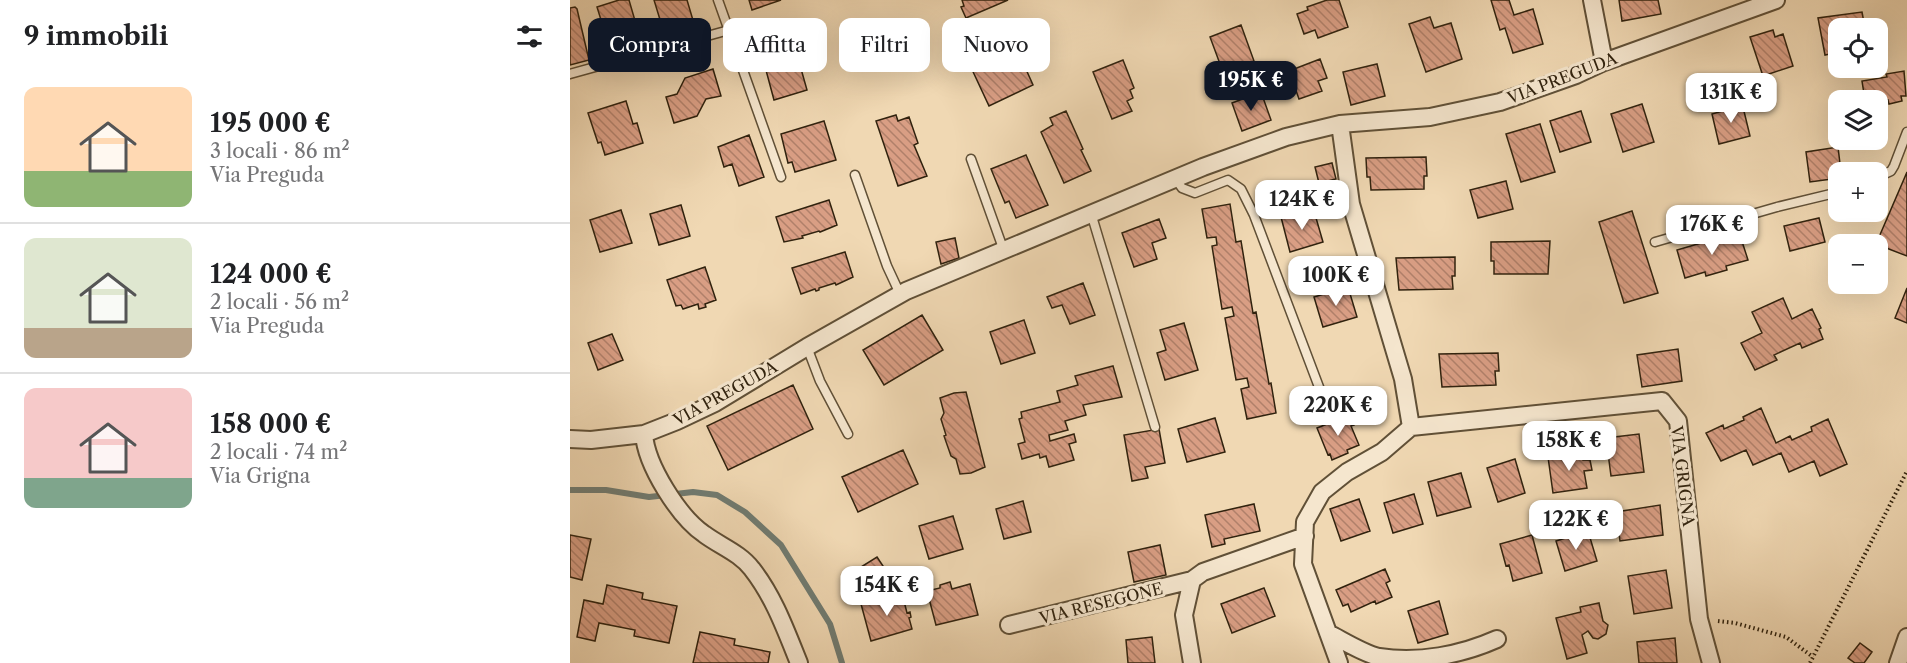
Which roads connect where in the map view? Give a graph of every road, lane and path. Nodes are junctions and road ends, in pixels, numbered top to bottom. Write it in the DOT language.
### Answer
graph roads {
  1 [pos="718,0"];
  2 [pos="1592,0"];
  3 [pos="1776,0"];
  4 [pos="725,18"];
  5 [pos="723,32"];
  6 [pos="1605,62"];
  7 [pos="744,72"];
  8 [pos="570,74"];
  9 [pos="1340,124"];
  10 [pos="1907,132"];
  11 [pos="971,159"];
  12 [pos="1888,172"];
  13 [pos="855,175"];
  14 [pos="781,177"];
  15 [pos="1175,178"];
  16 [pos="1828,195"];
  17 [pos="1091,213"];
  18 [pos="1655,242"];
  19 [pos="1004,251"];
  20 [pos="900,294"];
  21 [pos="807,347"];
  22 [pos="1323,395"];
  23 [pos="1155,427"];
  24 [pos="1411,427"];
  25 [pos="644,434"];
  26 [pos="848,434"];
  27 [pos="570,439"];
  28 [pos="1907,471"];
  29 [pos="1305,536"];
  30 [pos="1192,580"];
  31 [pos="1699,619"];
  32 [pos="1009,625"];
  33 [pos="1328,633"];
  34 [pos="1907,637"];
  35 [pos="1497,639"];
  36 [pos="1813,657"];
  37 [pos="800,663"];
  38 [pos="1192,663"];
  39 [pos="1339,663"];
  40 [pos="1711,663"];
  41 [pos="1810,663"];
  42 [pos="1898,663"];
  1 -- 4 [label="lane"];
  2 -- 6 [label="street"];
  3 -- 6 [label="street, VIA PREGUDA"];
  5 -- 8 [label="lane"];
  6 -- 9 [label="street, VIA PREGUDA"];
  7 -- 14 [label="lane"];
  9 -- 15 [label="street, VIA PREGUDA"];
  9 -- 24 [label="street"];
  10 -- 12 [label="lane"];
  11 -- 19 [label="lane"];
  13 -- 20 [label="lane"];
  15 -- 17 [label="street, VIA PREGUDA"];
  15 -- 22 [label="lane"];
  16 -- 18 [label="lane"];
  17 -- 19 [label="street, VIA PREGUDA"];
  17 -- 23 [label="lane"];
  19 -- 20 [label="street, VIA PREGUDA"];
  20 -- 21 [label="street, VIA PREGUDA"];
  21 -- 25 [label="street, VIA PREGUDA"];
  21 -- 26 [label="lane"];
  24 -- 29 [label="street"];
  24 -- 31 [label="street, VIA GRIGNA"];
  25 -- 27 [label="street, VIA PREGUDA"];
  25 -- 37 [label="street"];
  28 -- 36 [label="path"];
  29 -- 30 [label="street, VIA RESEGONE"];
  29 -- 33 [label="street"];
  30 -- 32 [label="street, VIA RESEGONE"];
  30 -- 38 [label="street"];
  31 -- 36 [label="path"];
  31 -- 40 [label="street, VIA GRIGNA"];
  33 -- 35 [label="street"];
  33 -- 39 [label="street"];
  34 -- 42 [label="street"];
  36 -- 41 [label="path"];
}
